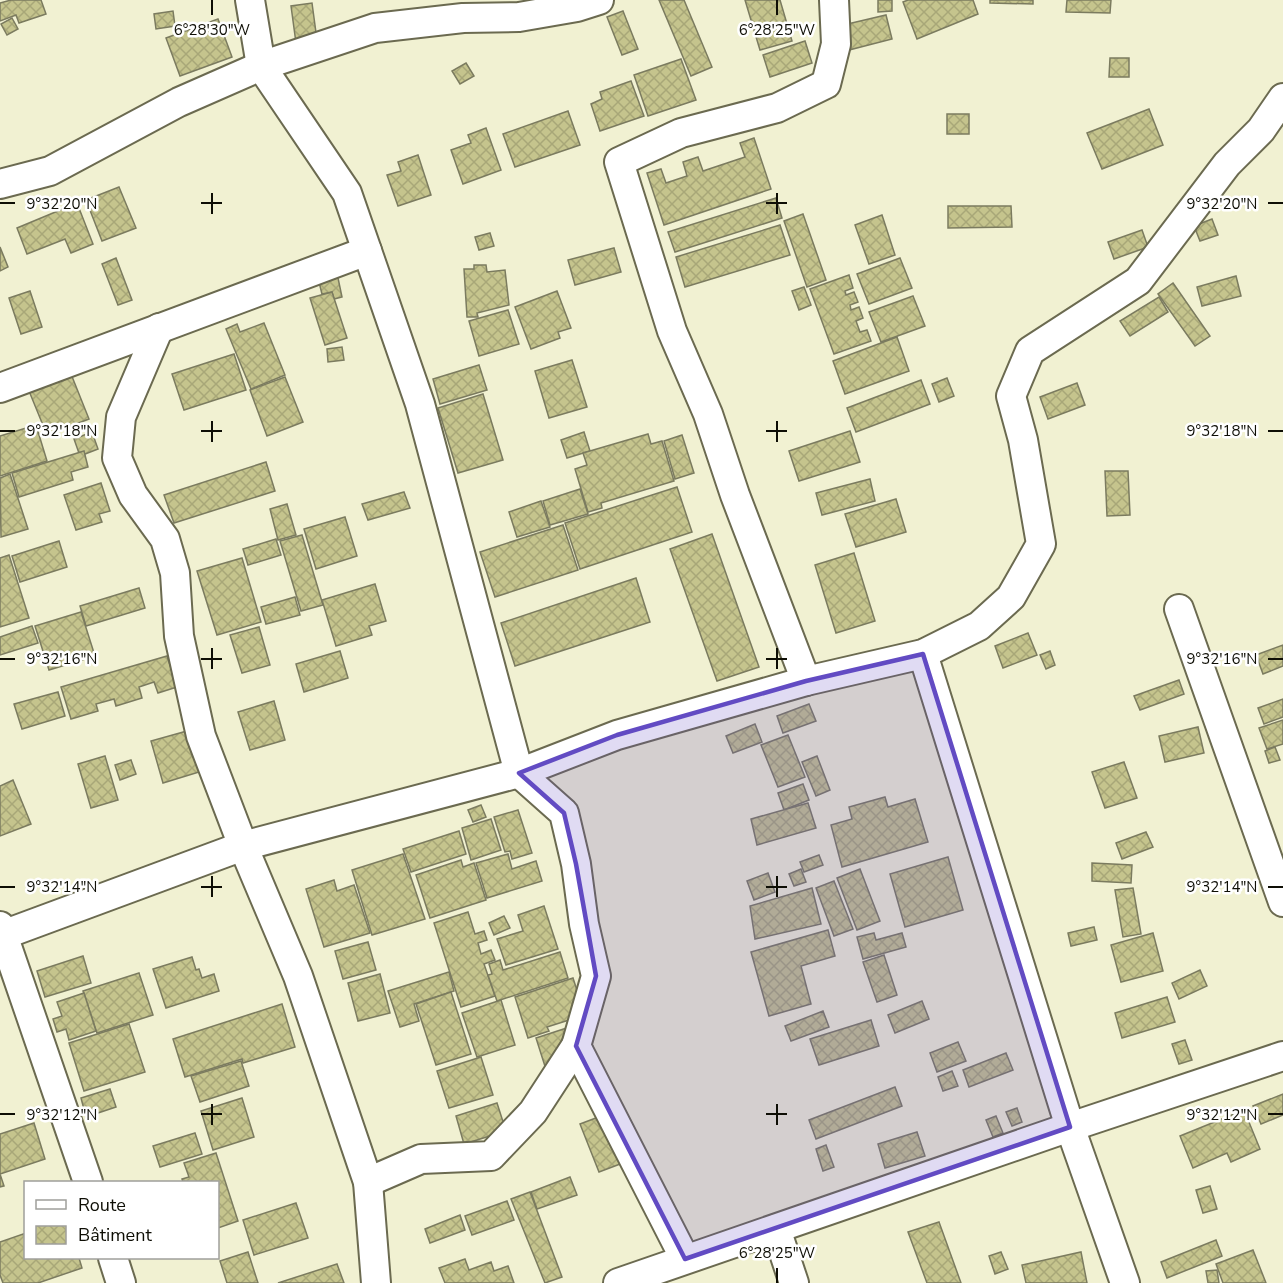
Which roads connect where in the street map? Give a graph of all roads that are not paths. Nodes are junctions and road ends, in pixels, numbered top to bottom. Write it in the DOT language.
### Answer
graph roads {
  1 [pos="250,0"];
  2 [pos="599,0"];
  3 [pos="834,0"];
  4 [pos="261,66"];
  5 [pos="1283,98"];
  6 [pos="0,184"];
  7 [pos="367,251"];
  8 [pos="159,328"];
  9 [pos="0,388"];
  10 [pos="1179,609"];
  11 [pos="923,654"];
  12 [pos="806,681"];
  13 [pos="519,773"];
  14 [pos="243,846"];
  15 [pos="1283,902"];
  16 [pos="1,932"];
  17 [pos="576,1046"];
  18 [pos="1283,1056"];
  19 [pos="1070,1127"];
  20 [pos="88,1181"];
  21 [pos="368,1182"];
  22 [pos="776,1229"];
  23 [pos="113,1259"];
  24 [pos="685,1259"];
  25 [pos="121,1283"];
  26 [pos="376,1283"];
  27 [pos="618,1283"];
  28 [pos="794,1283"];
  29 [pos="1125,1283"];
  1 -- 4 [label="street"];
  2 -- 4 [label="street"];
  3 -- 12 [label="street"];
  4 -- 6 [label="street"];
  4 -- 7 [label="street"];
  5 -- 11 [label="street"];
  7 -- 8 [label="street"];
  7 -- 13 [label="street"];
  8 -- 9 [label="street"];
  8 -- 14 [label="street"];
  10 -- 15 [label="street"];
  11 -- 12 [label="street"];
  11 -- 19 [label="street"];
  12 -- 13 [label="street"];
  13 -- 14 [label="street"];
  13 -- 17 [label="street"];
  14 -- 16 [label="street"];
  14 -- 21 [label="street"];
  16 -- 20 [label="street"];
  17 -- 21 [label="street"];
  17 -- 24 [label="street"];
  18 -- 19 [label="street"];
  19 -- 22 [label="street"];
  19 -- 29 [label="street"];
  21 -- 26 [label="street"];
  22 -- 24 [label="street"];
  22 -- 28 [label="street"];
  23 -- 25 [label="street"];
  24 -- 27 [label="street"];
}
